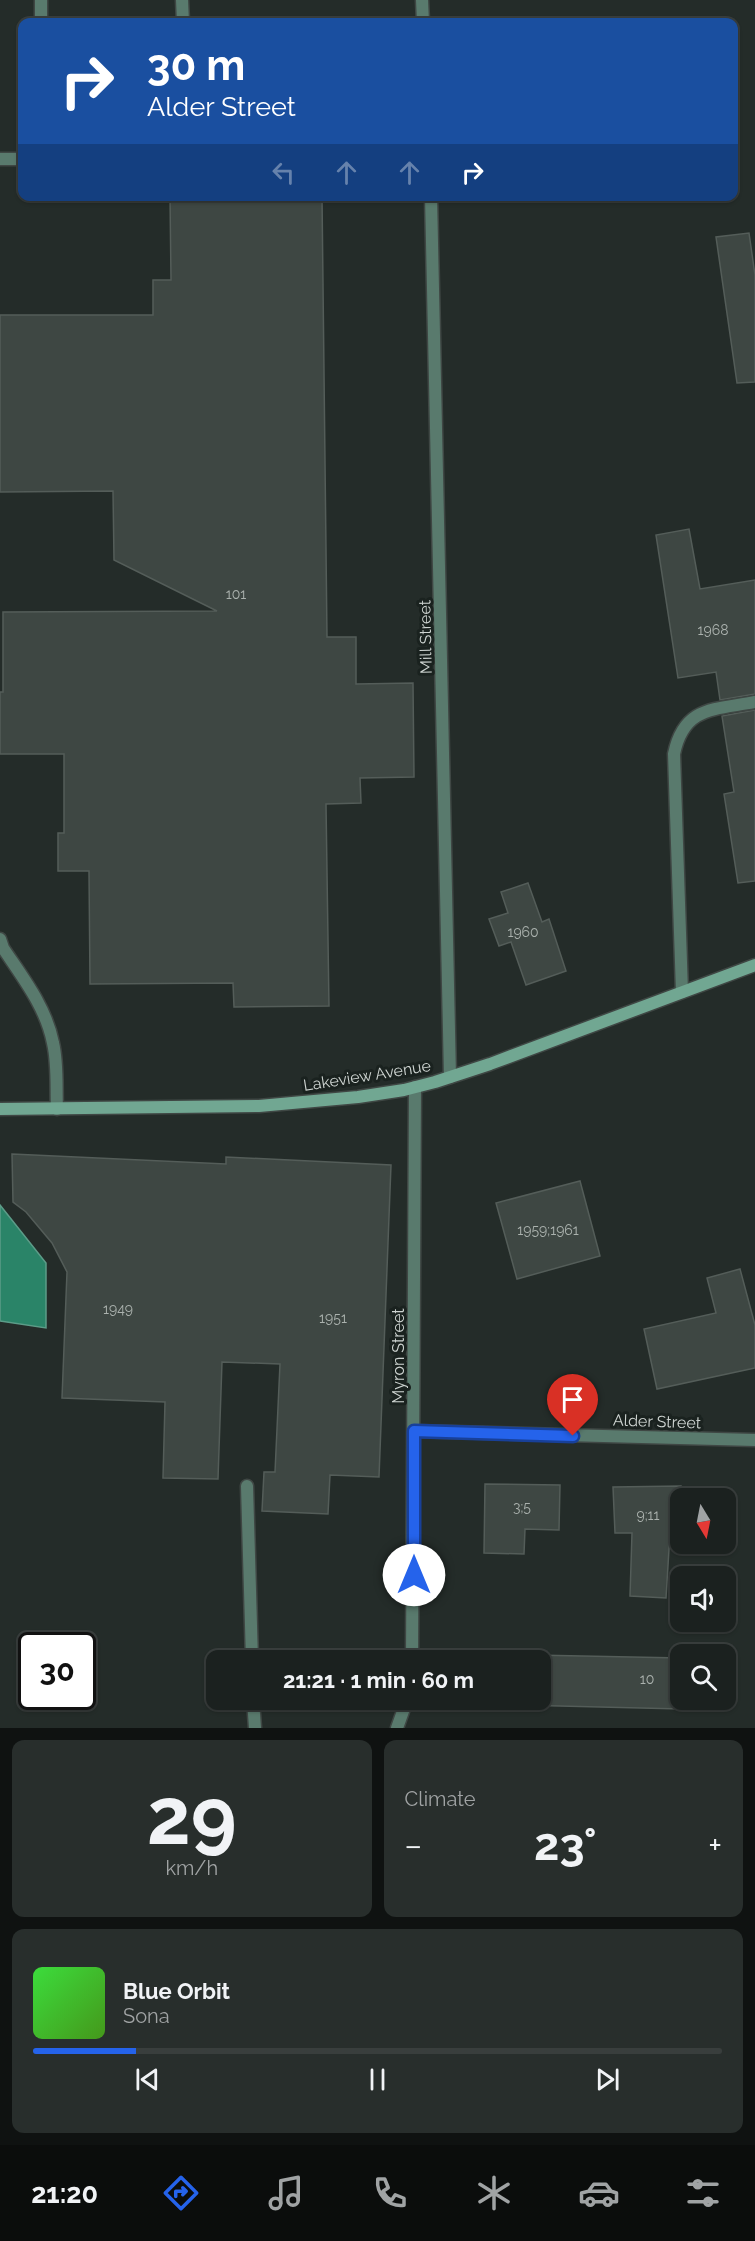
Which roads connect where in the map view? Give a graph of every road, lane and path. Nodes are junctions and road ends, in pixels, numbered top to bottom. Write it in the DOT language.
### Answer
graph roads {
  1 [pos="41,0"];
  2 [pos="182,0"];
  3 [pos="422,0"];
  4 [pos="40,18"];
  5 [pos="183,18"];
  6 [pos="423,18"];
  7 [pos="0,159"];
  8 [pos="18,159"];
  9 [pos="431,201"];
  10 [pos="755,702"];
  11 [pos="0,939"];
  12 [pos="755,965"];
  13 [pos="682,992"];
  14 [pos="450,1077"];
  15 [pos="415,1087"];
  16 [pos="0,1109"];
  17 [pos="57,1109"];
  18 [pos="414,1431"];
  19 [pos="755,1440"];
  20 [pos="247,1486"];
  21 [pos="252,1650"];
  22 [pos="412,1650"];
  23 [pos="254,1710"];
  24 [pos="403,1710"];
  25 [pos="255,1728"];
  26 [pos="397,1728"];
  1 -- 4 [label="street"];
  2 -- 5 [label="street"];
  3 -- 6 [label="street"];
  7 -- 8 [label="street"];
  9 -- 14 [label="street, Mill Street"];
  10 -- 13 [label="street"];
  11 -- 17 [label="street"];
  12 -- 13 [label="main road, Lakeview Avenue"];
  13 -- 14 [label="main road, Lakeview Avenue"];
  14 -- 15 [label="main road, Lakeview Avenue"];
  15 -- 17 [label="main road, Lakeview Avenue"];
  15 -- 18 [label="street, Myron Street"];
  16 -- 17 [label="main road, Lakeview Avenue"];
  18 -- 19 [label="street, Alder Street"];
  18 -- 22 [label="street, Myron Street"];
  20 -- 21 [label="street"];
  23 -- 25 [label="street"];
  24 -- 26 [label="street"];
}
